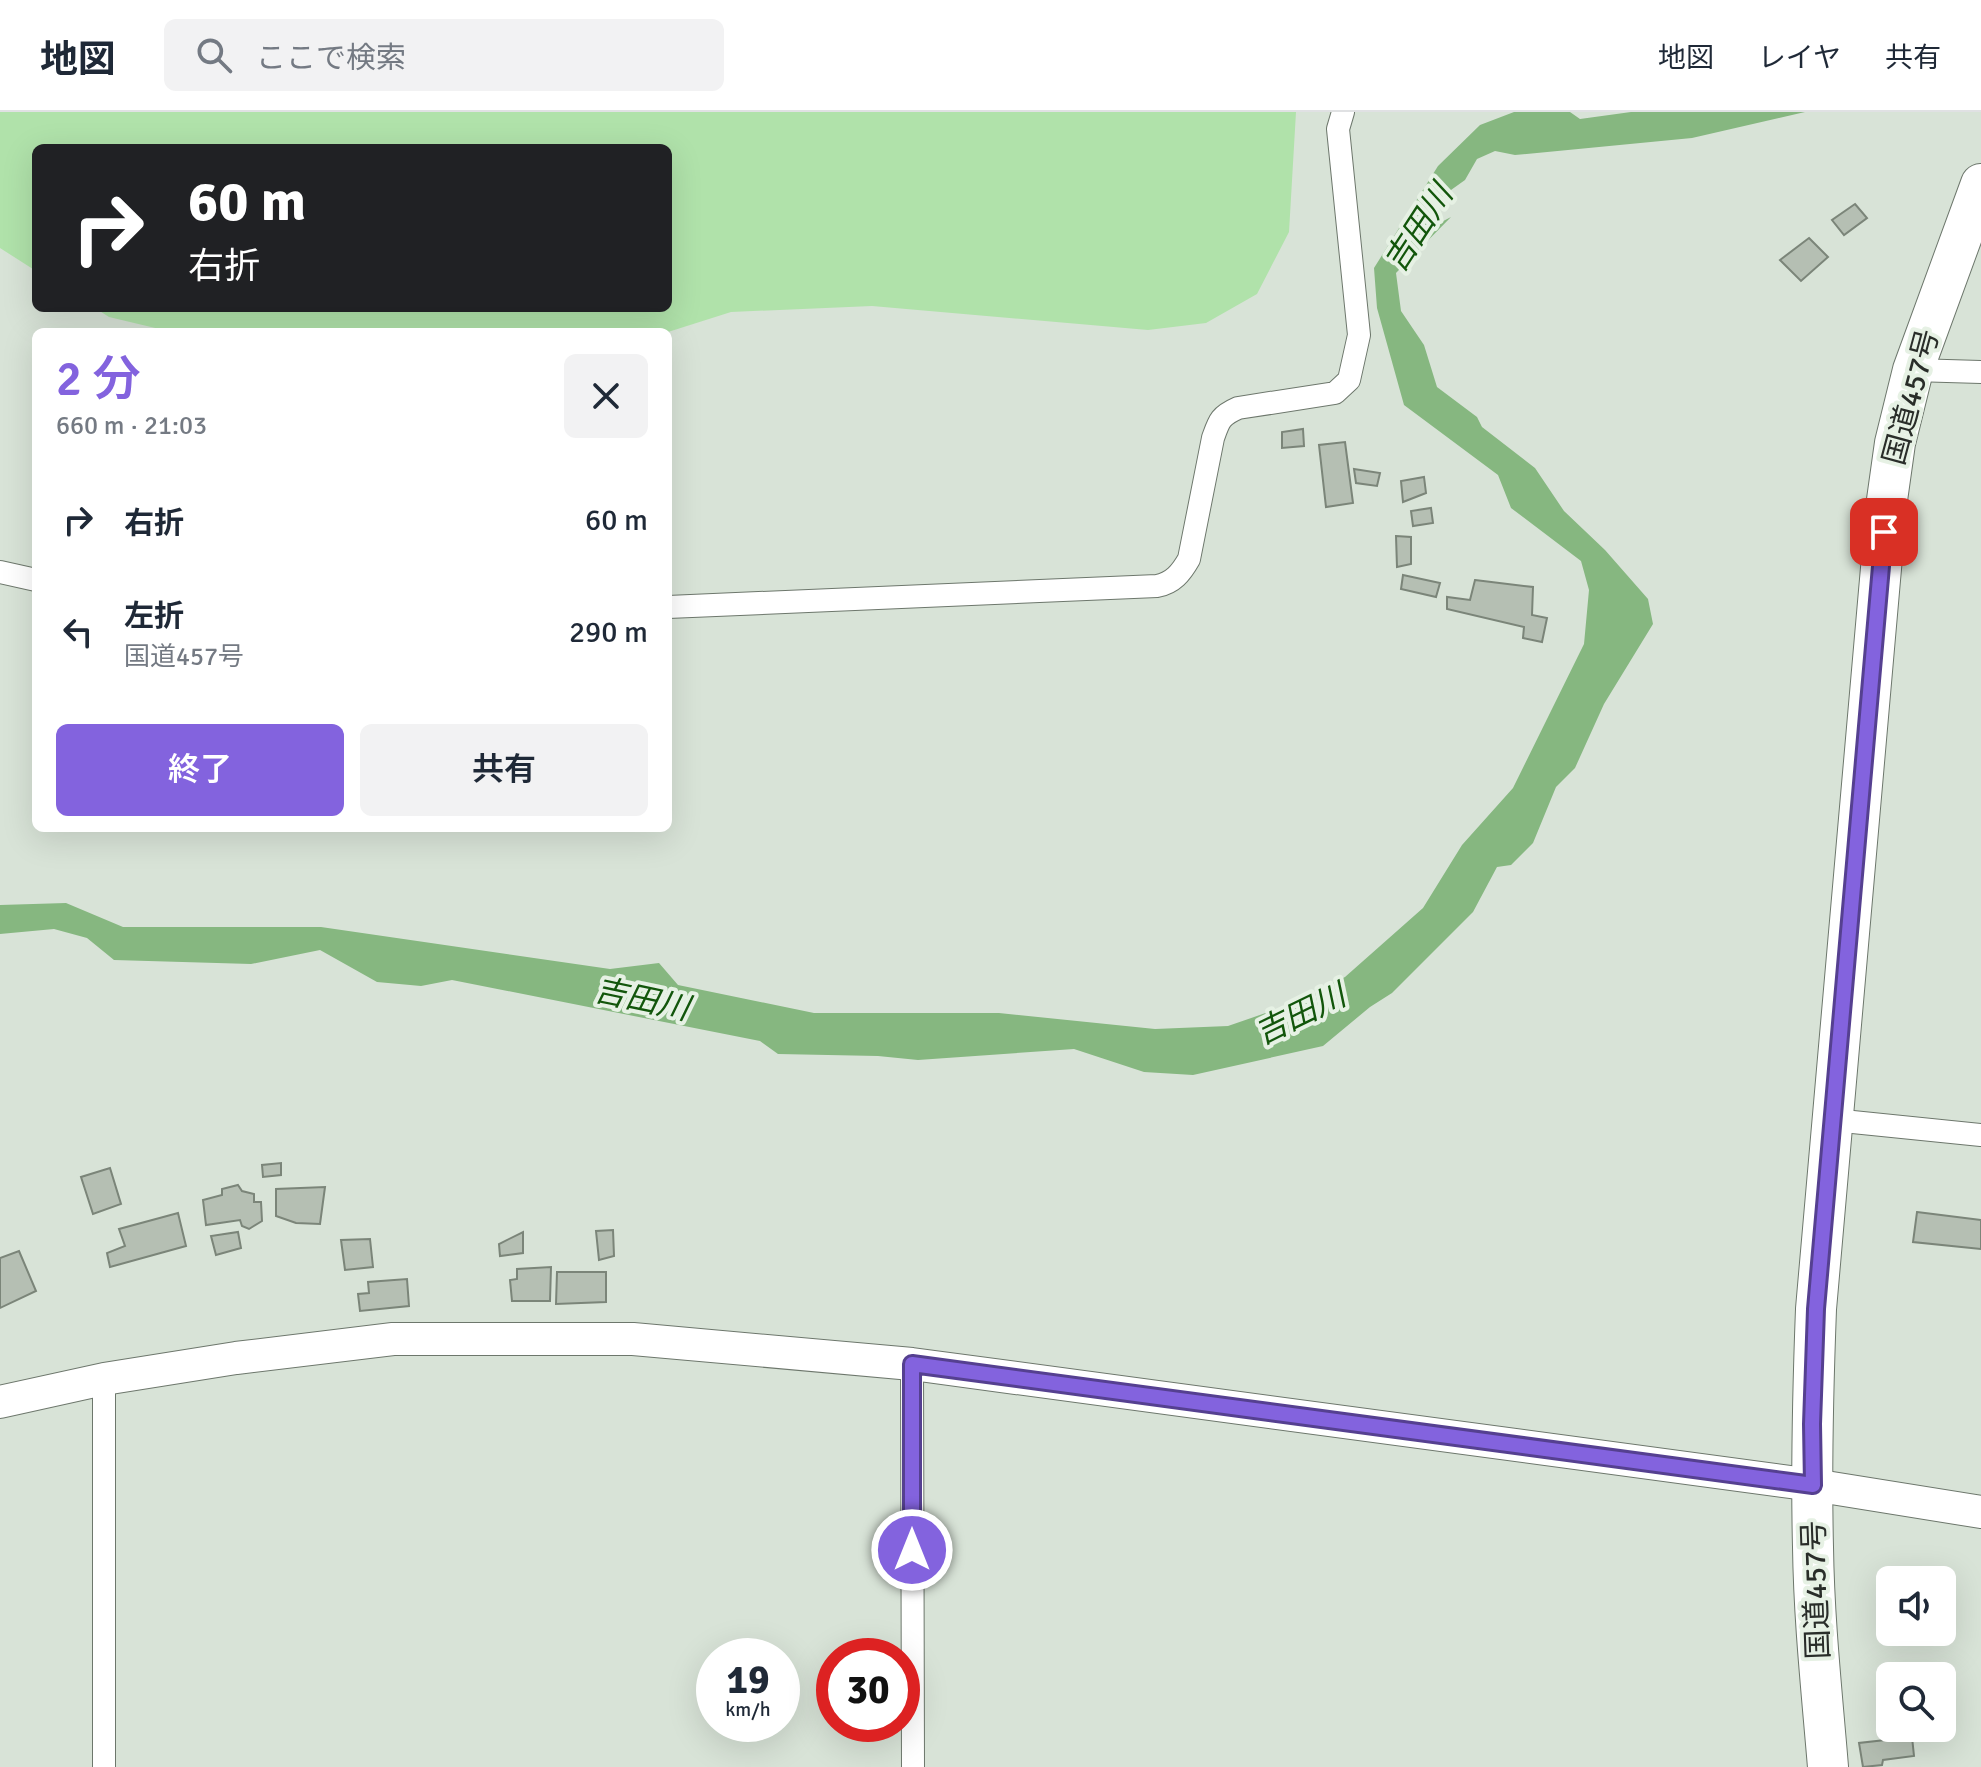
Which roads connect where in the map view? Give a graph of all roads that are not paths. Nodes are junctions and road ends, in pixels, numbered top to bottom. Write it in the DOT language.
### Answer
graph roads {
  1 [pos="1343,112"];
  2 [pos="1981,184"];
  3 [pos="1913,370"];
  4 [pos="1981,372"];
  5 [pos="0,572"];
  6 [pos="32,579"];
  7 [pos="672,607"];
  8 [pos="1833,1120"];
  9 [pos="1981,1135"];
  10 [pos="912,1364"];
  11 [pos="104,1379"];
  12 [pos="0,1402"];
  13 [pos="1813,1485"];
  14 [pos="1981,1512"];
  15 [pos="104,1767"];
  16 [pos="913,1767"];
  17 [pos="1828,1767"];
  1 -- 7 [label="street"];
  2 -- 3 [label="highway, 国道457号"];
  3 -- 4 [label="street"];
  3 -- 8 [label="highway, 国道457号"];
  5 -- 6 [label="street"];
  8 -- 9 [label="street"];
  8 -- 13 [label="highway, 国道457号"];
  10 -- 11 [label="street"];
  10 -- 13 [label="street"];
  10 -- 16 [label="street"];
  11 -- 12 [label="street"];
  11 -- 15 [label="street"];
  13 -- 14 [label="street"];
  13 -- 17 [label="highway, 国道457号"];
}
